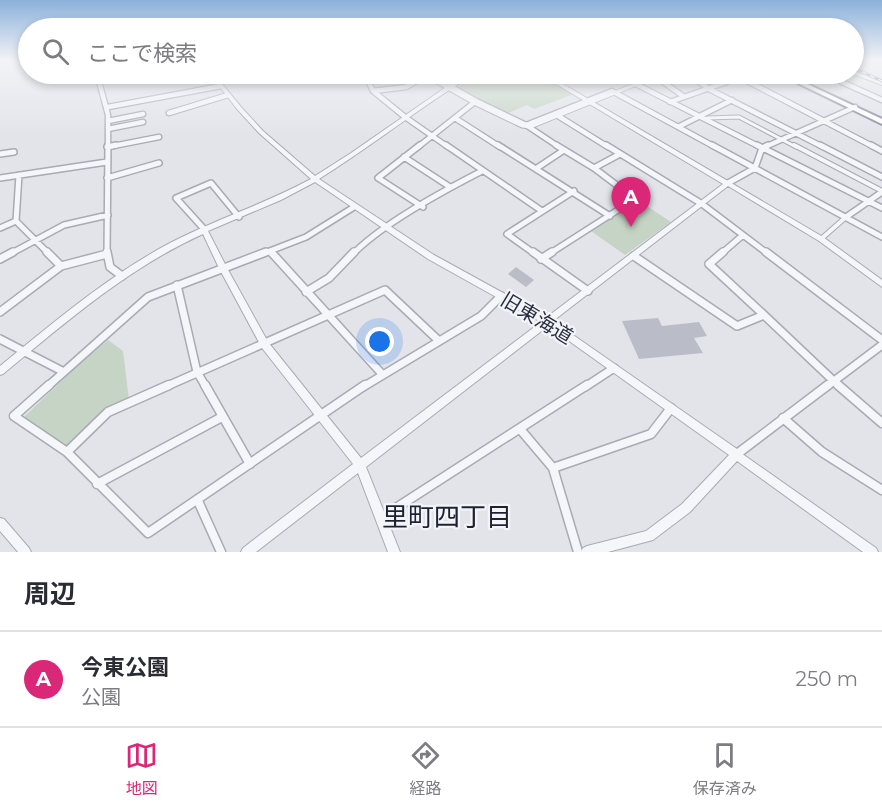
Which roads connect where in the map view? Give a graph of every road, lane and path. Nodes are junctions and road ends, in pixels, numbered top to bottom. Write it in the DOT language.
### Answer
graph roads {
  1 [pos="101,86"];
  2 [pos="221,86"];
  3 [pos="371,86"];
  4 [pos="408,86"];
  5 [pos="563,86"];
  6 [pos="632,86"];
  7 [pos="636,86"];
  8 [pos="639,86"];
  9 [pos="669,86"];
  10 [pos="704,86"];
  11 [pos="718,86"];
  12 [pos="758,86"];
  13 [pos="808,86"];
  14 [pos="818,86"];
  15 [pos="850,86"];
  16 [pos="449,87"];
  17 [pos="709,89"];
  18 [pos="373,91"];
  19 [pos="616,93"];
  20 [pos="228,95"];
  21 [pos="659,96"];
  22 [pos="683,96"];
  23 [pos="732,100"];
  24 [pos="882,100"];
  25 [pos="671,101"];
  26 [pos="475,102"];
  27 [pos="590,102"];
  28 [pos="108,107"];
  29 [pos="855,107"];
  30 [pos="170,113"];
  31 [pos="143,114"];
  32 [pos="557,115"];
  33 [pos="698,115"];
  34 [pos="882,116"];
  35 [pos="405,117"];
  36 [pos="455,118"];
  37 [pos="108,121"];
  38 [pos="826,121"];
  39 [pos="143,122"];
  40 [pos="882,122"];
  41 [pos="526,126"];
  42 [pos="678,127"];
  43 [pos="108,129"];
  44 [pos="795,133"];
  45 [pos="159,137"];
  46 [pos="430,137"];
  47 [pos="782,139"];
  48 [pos="107,147"];
  49 [pos="762,148"];
  50 [pos="564,150"];
  51 [pos="882,151"];
  52 [pos="14,152"];
  53 [pos="0,154"];
  54 [pos="620,154"];
  55 [pos="404,157"];
  56 [pos="107,162"];
  57 [pos="159,163"];
  58 [pos="537,168"];
  59 [pos="594,168"];
  60 [pos="755,168"];
  61 [pos="482,171"];
  62 [pos="19,175"];
  63 [pos="882,177"];
  64 [pos="0,178"];
  65 [pos="107,178"];
  66 [pos="315,179"];
  67 [pos="728,183"];
  68 [pos="450,187"];
  69 [pos="574,191"];
  70 [pos="882,192"];
  71 [pos="866,201"];
  72 [pos="702,204"];
  73 [pos="354,207"];
  74 [pos="423,207"];
  75 [pos="882,208"];
  76 [pos="542,211"];
  77 [pos="108,215"];
  78 [pos="610,216"];
  79 [pos="239,217"];
  80 [pos="846,218"];
  81 [pos="16,221"];
  82 [pos="0,228"];
  83 [pos="204,229"];
  84 [pos="387,229"];
  85 [pos="742,234"];
  86 [pos="882,237"];
  87 [pos="821,238"];
  88 [pos="35,239"];
  89 [pos="271,252"];
  90 [pos="107,254"];
  91 [pos="634,256"];
  92 [pos="0,259"];
  93 [pos="541,259"];
  94 [pos="61,266"];
  95 [pos="223,268"];
  96 [pos="122,276"];
  97 [pos="882,284"];
  98 [pos="177,285"];
  99 [pos="588,291"];
  100 [pos="306,292"];
  101 [pos="501,296"];
  102 [pos="0,312"];
  103 [pos="328,315"];
  104 [pos="764,315"];
  105 [pos="548,322"];
  106 [pos="0,339"];
  107 [pos="438,340"];
  108 [pos="882,340"];
  109 [pos="265,345"];
  110 [pos="882,345"];
  111 [pos="24,351"];
  112 [pos="614,368"];
  113 [pos="0,370"];
  114 [pos="63,372"];
  115 [pos="198,372"];
  116 [pos="382,374"];
  117 [pos="833,381"];
  118 [pos="671,408"];
  119 [pos="321,414"];
  120 [pos="222,417"];
  121 [pos="783,418"];
  122 [pos="882,423"];
  123 [pos="520,429"];
  124 [pos="67,452"];
  125 [pos="737,454"];
  126 [pos="250,464"];
  127 [pos="361,466"];
  128 [pos="553,468"];
  129 [pos="97,484"];
  130 [pos="882,490"];
  131 [pos="198,501"];
  132 [pos="382,517"];
  133 [pos="0,523"];
  134 [pos="26,552"];
  135 [pos="221,552"];
  136 [pos="247,552"];
  137 [pos="394,552"];
  138 [pos="578,552"];
  139 [pos="587,552"];
  140 [pos="872,552"];
  1 -- 28 [label="street"];
  2 -- 20 [label="street, 旧東海道"];
  2 -- 28 [label="street"];
  3 -- 18 [label="street"];
  4 -- 18 [label="street"];
  5 -- 27 [label="street"];
  6 -- 19 [label="street"];
  7 -- 21 [label="street"];
  8 -- 21 [label="street"];
  9 -- 22 [label="street"];
  10 -- 17 [label="street"];
  11 -- 17 [label="street"];
  12 -- 38 [label="street"];
  13 -- 29 [label="highway"];
  14 -- 34 [label="highway"];
  15 -- 24 [label="street"];
  16 -- 26 [label="street"];
  16 -- 35 [label="street"];
  17 -- 22 [label="street"];
  17 -- 23 [label="street"];
  18 -- 35 [label="street"];
  19 -- 27 [label="street"];
  19 -- 42 [label="street"];
  20 -- 30 [label="street"];
  20 -- 66 [label="street, 旧東海道"];
  21 -- 25 [label="street"];
  22 -- 25 [label="street"];
  23 -- 33 [label="street"];
  23 -- 44 [label="street"];
  25 -- 33 [label="street"];
  26 -- 36 [label="street"];
  26 -- 41 [label="street"];
  27 -- 32 [label="street"];
  27 -- 67 [label="street"];
  28 -- 37 [label="street"];
  29 -- 38 [label="street"];
  29 -- 40 [label="highway"];
  31 -- 37 [label="street"];
  32 -- 41 [label="street"];
  32 -- 54 [label="street"];
  33 -- 42 [label="street"];
  33 -- 47 [label="street"];
  33 -- 49 [label="street"];
  35 -- 46 [label="street"];
  35 -- 66 [label="street"];
  36 -- 46 [label="street"];
  36 -- 58 [label="street"];
  37 -- 43 [label="street"];
  38 -- 44 [label="street"];
  38 -- 51 [label="street"];
  39 -- 43 [label="street"];
  41 -- 50 [label="street"];
  42 -- 60 [label="street"];
  43 -- 48 [label="street"];
  44 -- 47 [label="street"];
  44 -- 63 [label="street"];
  45 -- 48 [label="street"];
  46 -- 55 [label="street"];
  46 -- 61 [label="street"];
  47 -- 49 [label="street"];
  47 -- 70 [label="street"];
  48 -- 56 [label="street"];
  49 -- 60 [label="street"];
  49 -- 71 [label="street"];
  50 -- 58 [label="street"];
  50 -- 59 [label="street"];
  52 -- 53 [label="street"];
  54 -- 59 [label="street"];
  54 -- 72 [label="street"];
  55 -- 68 [label="street"];
  55 -- 74 [label="street"];
  56 -- 62 [label="street"];
  56 -- 65 [label="street"];
  57 -- 65 [label="street"];
  58 -- 69 [label="street"];
  59 -- 78 [label="street"];
  60 -- 67 [label="street"];
  60 -- 80 [label="street"];
  61 -- 68 [label="street"];
  61 -- 76 [label="street"];
  62 -- 64 [label="street"];
  62 -- 81 [label="street"];
  65 -- 77 [label="street"];
  66 -- 73 [label="street, 旧東海道"];
  66 -- 79 [label="street"];
  67 -- 72 [label="street"];
  67 -- 87 [label="street"];
  68 -- 74 [label="street"];
  69 -- 76 [label="street"];
  69 -- 78 [label="street"];
  70 -- 71 [label="street"];
  71 -- 75 [label="street"];
  71 -- 80 [label="street"];
  72 -- 85 [label="street"];
  72 -- 91 [label="street"];
  73 -- 84 [label="street, 旧東海道"];
  73 -- 89 [label="street"];
  74 -- 84 [label="street"];
  76 -- 93 [label="street"];
  77 -- 88 [label="street"];
  77 -- 90 [label="street"];
  78 -- 93 [label="street"];
  79 -- 83 [label="street"];
  79 -- 83 [label="street"];
  80 -- 86 [label="street"];
  80 -- 87 [label="street"];
  81 -- 82 [label="street"];
  81 -- 88 [label="street"];
  83 -- 95 [label="street"];
  83 -- 96 [label="street"];
  84 -- 100 [label="street"];
  84 -- 101 [label="street, 旧東海道"];
  85 -- 104 [label="street"];
  85 -- 108 [label="street"];
  87 -- 97 [label="street"];
  88 -- 92 [label="street"];
  88 -- 94 [label="street"];
  89 -- 95 [label="street"];
  89 -- 100 [label="street"];
  90 -- 94 [label="street"];
  90 -- 96 [label="street"];
  91 -- 99 [label="street"];
  91 -- 104 [label="street"];
  93 -- 99 [label="street"];
  94 -- 102 [label="street"];
  95 -- 98 [label="street"];
  95 -- 109 [label="street"];
  96 -- 111 [label="street"];
  98 -- 114 [label="street"];
  98 -- 115 [label="street"];
  99 -- 105 [label="street"];
  100 -- 103 [label="street"];
  101 -- 105 [label="street, 旧東海道"];
  101 -- 107 [label="street"];
  103 -- 107 [label="street"];
  103 -- 109 [label="street"];
  103 -- 116 [label="street"];
  104 -- 117 [label="street"];
  105 -- 112 [label="street, 旧東海道"];
  105 -- 127 [label="street"];
  106 -- 111 [label="street"];
  107 -- 116 [label="street"];
  109 -- 115 [label="street"];
  109 -- 119 [label="street"];
  110 -- 117 [label="street"];
  111 -- 113 [label="street"];
  111 -- 114 [label="street"];
  112 -- 118 [label="street, 旧東海道"];
  112 -- 123 [label="street"];
  114 -- 124 [label="street"];
  115 -- 120 [label="street"];
  115 -- 124 [label="street"];
  116 -- 119 [label="street"];
  117 -- 121 [label="street"];
  117 -- 122 [label="street"];
  118 -- 125 [label="street, 旧東海道"];
  118 -- 128 [label="street"];
  119 -- 126 [label="street"];
  119 -- 127 [label="street"];
  120 -- 126 [label="street"];
  120 -- 129 [label="street"];
  121 -- 125 [label="street"];
  121 -- 130 [label="street"];
  123 -- 128 [label="street"];
  123 -- 132 [label="street"];
  124 -- 129 [label="street"];
  125 -- 139 [label="street"];
  125 -- 140 [label="street, 旧東海道"];
  126 -- 131 [label="street"];
  127 -- 132 [label="street"];
  127 -- 136 [label="street"];
  128 -- 138 [label="street"];
  129 -- 131 [label="street"];
  131 -- 135 [label="street"];
  132 -- 137 [label="street"];
  133 -- 134 [label="street"];
}
